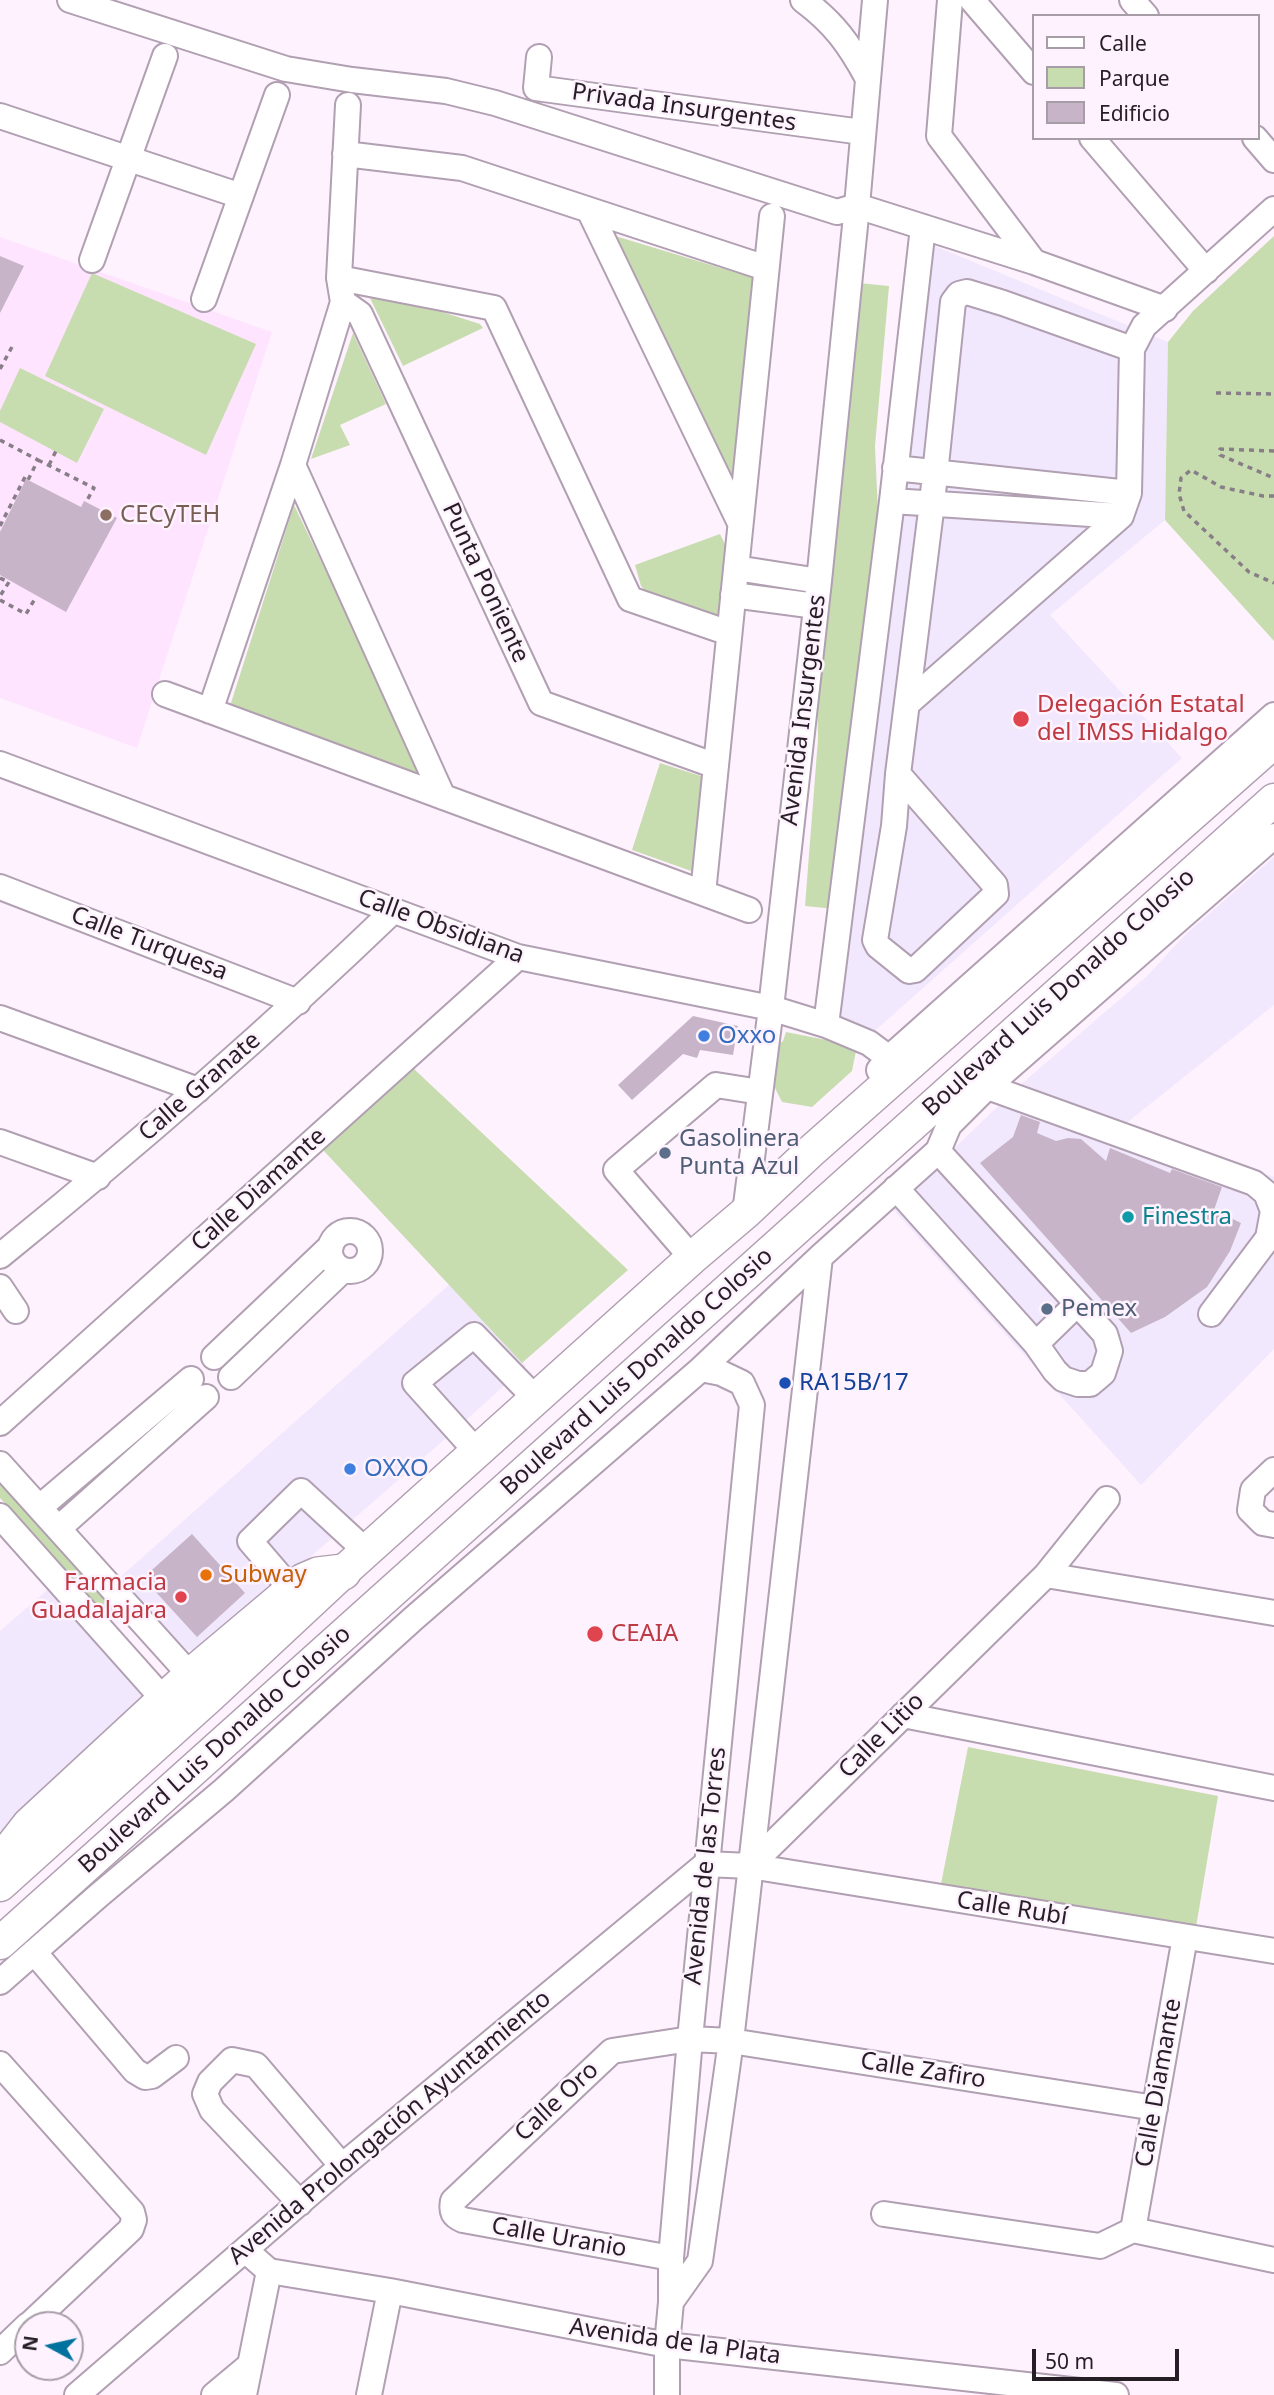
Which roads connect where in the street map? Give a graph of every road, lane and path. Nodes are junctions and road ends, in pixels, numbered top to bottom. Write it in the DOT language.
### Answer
graph roads {
  1 [pos="70,0"];
  2 [pos="803,0"];
  3 [pos="875,0"];
  4 [pos="950,0"];
  5 [pos="972,0"];
  6 [pos="1132,0"];
  7 [pos="1144,14"];
  8 [pos="165,56"];
  9 [pos="539,58"];
  10 [pos="1032,70"];
  11 [pos="867,77"];
  12 [pos="277,96"];
  13 [pos="348,105"];
  14 [pos="0,116"];
  15 [pos="862,132"];
  16 [pos="1094,140"];
  17 [pos="1257,140"];
  18 [pos="345,154"];
  19 [pos="128,158"];
  20 [pos="1274,160"];
  21 [pos="240,196"];
  22 [pos="857,206"];
  23 [pos="1274,209"];
  24 [pos="589,210"];
  25 [pos="772,216"];
  26 [pos="923,227"];
  27 [pos="92,260"];
  28 [pos="1034,262"];
  29 [pos="766,268"];
  30 [pos="1206,271"];
  31 [pos="339,278"];
  32 [pos="204,299"];
  33 [pos="343,302"];
  34 [pos="1165,309"];
  35 [pos="13,345"];
  36 [pos="1132,349"];
  37 [pos="0,369"];
  38 [pos="1216,393"];
  39 [pos="1274,394"];
  40 [pos="0,440"];
  41 [pos="1274,451"];
  42 [pos="56,452"];
  43 [pos="38,460"];
  44 [pos="49,465"];
  45 [pos="293,466"];
  46 [pos="895,468"];
  47 [pos="934,472"];
  48 [pos="1274,478"];
  49 [pos="1274,496"];
  50 [pos="892,500"];
  51 [pos="86,502"];
  52 [pos="932,503"];
  53 [pos="1125,505"];
  54 [pos="740,523"];
  55 [pos="0,526"];
  56 [pos="736,568"];
  57 [pos="0,578"];
  58 [pos="818,581"];
  59 [pos="1274,583"];
  60 [pos="733,595"];
  61 [pos="36,597"];
  62 [pos="0,598"];
  63 [pos="816,606"];
  64 [pos="729,633"];
  65 [pos="165,694"];
  66 [pos="907,704"];
  67 [pos="210,711"];
  68 [pos="1274,715"];
  69 [pos="1274,742"];
  70 [pos="0,764"];
  71 [pos="716,766"];
  72 [pos="898,774"];
  73 [pos="443,797"];
  74 [pos="1274,800"];
  75 [pos="1274,835"];
  76 [pos="0,887"];
  77 [pos="703,893"];
  78 [pos="749,910"];
  79 [pos="393,911"];
  80 [pos="518,957"];
  81 [pos="298,1002"];
  82 [pos="771,1008"];
  83 [pos="0,1018"];
  84 [pos="825,1025"];
  85 [pos="889,1058"];
  86 [pos="975,1083"];
  87 [pos="198,1090"];
  88 [pos="760,1092"];
  89 [pos="0,1142"];
  90 [pos="938,1151"];
  91 [pos="808,1153"];
  92 [pos="98,1177"];
  93 [pos="895,1188"];
  94 [pos="745,1213"];
  95 [pos="331,1246"];
  96 [pos="0,1256"];
  97 [pos="820,1257"];
  98 [pos="692,1258"];
  99 [pos="343,1269"];
  100 [pos="0,1287"];
  101 [pos="1077,1304"];
  102 [pos="16,1311"];
  103 [pos="1211,1314"];
  104 [pos="1036,1344"];
  105 [pos="214,1357"];
  106 [pos="701,1368"];
  107 [pos="231,1377"];
  108 [pos="199,1388"];
  109 [pos="536,1399"];
  110 [pos="0,1423"];
  111 [pos="476,1451"];
  112 [pos="0,1464"];
  113 [pos="1274,1470"];
  114 [pos="1107,1499"];
  115 [pos="40,1507"];
  116 [pos="2,1522"];
  117 [pos="1274,1525"];
  118 [pos="59,1528"];
  119 [pos="354,1561"];
  120 [pos="1046,1575"];
  121 [pos="292,1590"];
  122 [pos="129,1606"];
  123 [pos="1274,1612"];
  124 [pos="103,1630"];
  125 [pos="191,1676"];
  126 [pos="165,1701"];
  127 [pos="903,1715"];
  128 [pos="1274,1788"];
  129 [pos="706,1864"];
  130 [pos="750,1866"];
  131 [pos="0,1875"];
  132 [pos="0,1885"];
  133 [pos="1185,1937"];
  134 [pos="0,1944"];
  135 [pos="1274,1951"];
  136 [pos="34,1952"];
  137 [pos="0,1982"];
  138 [pos="690,2039"];
  139 [pos="731,2041"];
  140 [pos="176,2057"];
  141 [pos="0,2064"];
  142 [pos="1155,2108"];
  143 [pos="342,2166"];
  144 [pos="678,2170"];
  145 [pos="712,2174"];
  146 [pos="300,2203"];
  147 [pos="452,2211"];
  148 [pos="884,2214"];
  149 [pos="1133,2230"];
  150 [pos="245,2250"];
  151 [pos="671,2258"];
  152 [pos="1274,2260"];
  153 [pos="269,2271"];
  154 [pos="390,2291"];
  155 [pos="671,2302"];
  156 [pos="43,2311"];
  157 [pos="14,2338"];
  158 [pos="667,2345"];
  159 [pos="0,2352"];
  160 [pos="250,2365"];
  161 [pos="77,2395"];
  162 [pos="214,2395"];
  163 [pos="244,2395"];
  164 [pos="369,2395"];
  165 [pos="667,2395"];
  166 [pos="1116,2395"];
  1 -- 22 [label="street"];
  2 -- 11 [label="street"];
  3 -- 11 [label="street, Avenida Insurgentes"];
  4 -- 28 [label="street"];
  5 -- 10 [label="street"];
  6 -- 7 [label="street"];
  8 -- 19 [label="street"];
  9 -- 15 [label="street, Privada Insurgentes"];
  11 -- 15 [label="street, Avenida Insurgentes"];
  12 -- 21 [label="street"];
  13 -- 18 [label="street"];
  14 -- 19 [label="street"];
  15 -- 22 [label="street, Avenida Insurgentes"];
  16 -- 30 [label="street"];
  17 -- 20 [label="street"];
  18 -- 24 [label="street"];
  18 -- 31 [label="street"];
  19 -- 21 [label="street"];
  19 -- 27 [label="street"];
  21 -- 32 [label="street"];
  22 -- 26 [label="street"];
  22 -- 58 [label="street, Avenida Insurgentes"];
  23 -- 30 [label="street"];
  24 -- 29 [label="street"];
  24 -- 54 [label="street"];
  25 -- 29 [label="street"];
  26 -- 28 [label="street"];
  26 -- 46 [label="street"];
  28 -- 34 [label="street"];
  29 -- 54 [label="street"];
  30 -- 34 [label="street"];
  31 -- 33 [label="street"];
  31 -- 64 [label="street"];
  33 -- 45 [label="street"];
  33 -- 71 [label="street, Punta Poniente"];
  34 -- 36 [label="street"];
  35 -- 37 [label="path"];
  36 -- 47 [label="street"];
  36 -- 53 [label="street"];
  38 -- 39 [label="path"];
  40 -- 43 [label="path"];
  41 -- 48 [label="path"];
  42 -- 44 [label="path"];
  43 -- 44 [label="path"];
  43 -- 55 [label="path"];
  44 -- 51 [label="path"];
  45 -- 67 [label="street"];
  45 -- 73 [label="street"];
  46 -- 47 [label="street"];
  46 -- 50 [label="street"];
  47 -- 52 [label="street"];
  47 -- 53 [label="street"];
  49 -- 59 [label="path"];
  50 -- 52 [label="street"];
  50 -- 84 [label="street"];
  52 -- 53 [label="street"];
  52 -- 66 [label="street"];
  53 -- 66 [label="street"];
  54 -- 56 [label="street"];
  56 -- 58 [label="street"];
  56 -- 60 [label="street"];
  57 -- 62 [label="path"];
  58 -- 63 [label="street, Avenida Insurgentes"];
  60 -- 63 [label="street"];
  60 -- 64 [label="street"];
  61 -- 62 [label="path"];
  63 -- 82 [label="street, Avenida Insurgentes"];
  64 -- 71 [label="street"];
  65 -- 67 [label="street"];
  66 -- 72 [label="street"];
  67 -- 73 [label="street"];
  68 -- 85 [label="street"];
  69 -- 91 [label="main road, Boulevard Luis Donaldo Colosio"];
  70 -- 79 [label="street, Calle Obsidiana"];
  71 -- 77 [label="street"];
  72 -- 72 [label="street"];
  73 -- 77 [label="street"];
  74 -- 86 [label="main road, Boulevard Luis Donaldo Colosio"];
  75 -- 86 [label="street"];
  76 -- 81 [label="street, Calle Turquesa"];
  77 -- 78 [label="street"];
  79 -- 80 [label="street, Calle Obsidiana"];
  79 -- 81 [label="street, Calle Granate"];
  80 -- 82 [label="street, Calle Obsidiana"];
  80 -- 110 [label="street, Calle Diamante"];
  81 -- 87 [label="street, Calle Granate"];
  82 -- 84 [label="street, Calle Obsidiana"];
  82 -- 88 [label="street, Avenida Insurgentes"];
  83 -- 87 [label="street"];
  84 -- 85 [label="street, Calle Obsidiana"];
  85 -- 91 [label="street"];
  86 -- 90 [label="street"];
  86 -- 103 [label="street"];
  86 -- 134 [label="main road, Boulevard Luis Donaldo Colosio"];
  87 -- 92 [label="street, Calle Granate"];
  88 -- 94 [label="street, Avenida Insurgentes"];
  88 -- 98 [label="street"];
  89 -- 92 [label="street"];
  90 -- 93 [label="street"];
  90 -- 101 [label="street"];
  91 -- 94 [label="main road, Boulevard Luis Donaldo Colosio"];
  92 -- 96 [label="street, Calle Granate"];
  93 -- 97 [label="street"];
  93 -- 104 [label="street"];
  94 -- 98 [label="main road, Boulevard Luis Donaldo Colosio"];
  95 -- 99 [label="street"];
  95 -- 99 [label="street"];
  95 -- 105 [label="street"];
  97 -- 106 [label="street"];
  97 -- 130 [label="street"];
  98 -- 109 [label="main road, Boulevard Luis Donaldo Colosio"];
  99 -- 107 [label="street"];
  100 -- 102 [label="street"];
  101 -- 104 [label="street"];
  101 -- 104 [label="street"];
  105 -- 107 [label="street"];
  105 -- 108 [label="street"];
  106 -- 129 [label="street, Avenida de las Torres"];
  106 -- 136 [label="street"];
  107 -- 108 [label="street"];
  108 -- 115 [label="street"];
  108 -- 118 [label="street"];
  109 -- 111 [label="main road, Boulevard Luis Donaldo Colosio"];
  109 -- 111 [label="street"];
  111 -- 119 [label="main road, Boulevard Luis Donaldo Colosio"];
  112 -- 115 [label="street"];
  113 -- 117 [label="street"];
  114 -- 120 [label="street, Calle Litio"];
  115 -- 118 [label="street"];
  116 -- 124 [label="street"];
  118 -- 122 [label="street"];
  119 -- 121 [label="highway"];
  119 -- 121 [label="street"];
  119 -- 132 [label="main road, Boulevard Luis Donaldo Colosio"];
  120 -- 123 [label="street"];
  120 -- 127 [label="street, Calle Litio"];
  121 -- 125 [label="highway"];
  122 -- 124 [label="street"];
  122 -- 125 [label="street"];
  124 -- 126 [label="street"];
  125 -- 126 [label="highway"];
  126 -- 131 [label="highway"];
  127 -- 128 [label="street"];
  127 -- 130 [label="street, Calle Litio"];
  129 -- 130 [label="street"];
  129 -- 138 [label="street, Avenida de las Torres"];
  129 -- 143 [label="street, Avenida Prolongación Ayuntamiento"];
  130 -- 133 [label="street, Calle Rubí"];
  130 -- 139 [label="street"];
  133 -- 135 [label="street, Calle Rubí"];
  133 -- 142 [label="street, Calle Diamante"];
  136 -- 137 [label="street"];
  136 -- 140 [label="street"];
  138 -- 139 [label="street, Calle Zafiro"];
  138 -- 144 [label="street, Avenida de las Torres"];
  138 -- 147 [label="street, Calle Oro"];
  139 -- 142 [label="street, Calle Zafiro"];
  139 -- 145 [label="street"];
  141 -- 156 [label="street"];
  142 -- 149 [label="street, Calle Diamante"];
  143 -- 146 [label="street, Avenida Prolongación Ayuntamiento"];
  143 -- 146 [label="street"];
  144 -- 145 [label="street"];
  144 -- 151 [label="street, Avenida de las Torres"];
  145 -- 155 [label="street"];
  146 -- 150 [label="street, Avenida Prolongación Ayuntamiento"];
  147 -- 151 [label="street, Calle Uranio"];
  148 -- 149 [label="street"];
  149 -- 152 [label="street"];
  150 -- 153 [label="street"];
  150 -- 161 [label="street, Avenida Prolongación Ayuntamiento"];
  151 -- 155 [label="street, Avenida de las Torres"];
  153 -- 154 [label="street, Avenida de la Plata"];
  153 -- 160 [label="street"];
  154 -- 158 [label="street, Avenida de la Plata"];
  154 -- 164 [label="street"];
  155 -- 158 [label="street, Avenida de las Torres"];
  157 -- 159 [label="street"];
  158 -- 165 [label="street, Avenida de las Torres"];
  158 -- 166 [label="street, Avenida de la Plata"];
  160 -- 162 [label="street"];
  160 -- 163 [label="street"];
}
